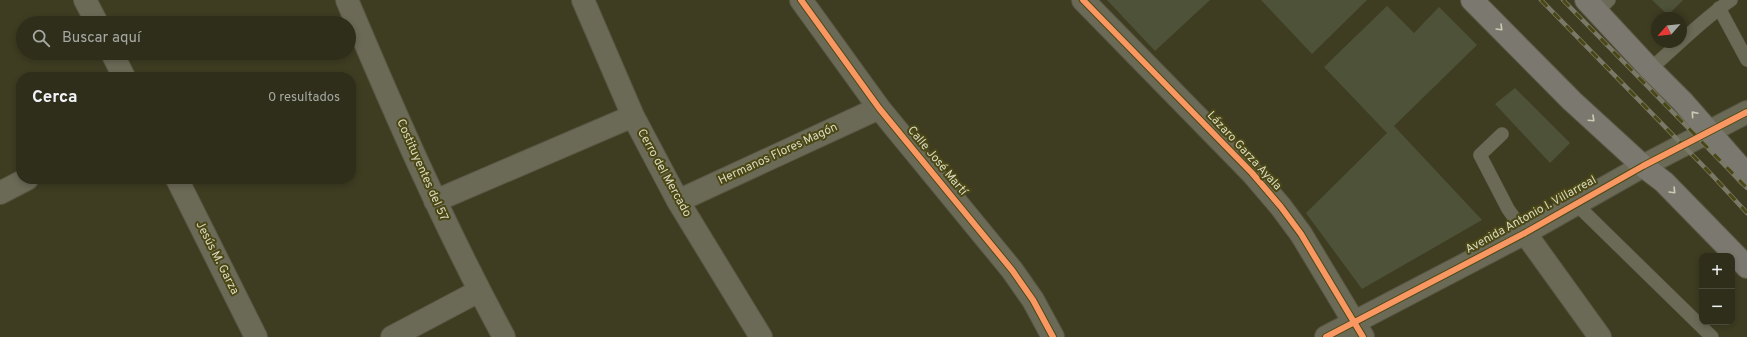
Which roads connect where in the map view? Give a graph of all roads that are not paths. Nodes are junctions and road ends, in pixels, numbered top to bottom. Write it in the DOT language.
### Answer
graph roads {
  1 [pos="85,0"];
  2 [pos="347,0"];
  3 [pos="583,0"];
  4 [pos="801,0"];
  5 [pos="1083,0"];
  6 [pos="1472,0"];
  7 [pos="1731,0"];
  8 [pos="1597,4"];
  9 [pos="1719,8"];
  10 [pos="93,16"];
  11 [pos="354,16"];
  12 [pos="356,21"];
  13 [pos="116,60"];
  14 [pos="1747,60"];
  15 [pos="1650,69"];
  16 [pos="122,72"];
  17 [pos="879,108"];
  18 [pos="1747,112"];
  19 [pos="633,116"];
  20 [pos="1709,131"];
  21 [pos="1502,134"];
  22 [pos="1643,166"];
  23 [pos="1747,175"];
  24 [pos="17,184"];
  25 [pos="180,184"];
  26 [pos="0,192"];
  27 [pos="435,201"];
  28 [pos="678,201"];
  29 [pos="1576,204"];
  30 [pos="1525,233"];
  31 [pos="1747,267"];
  32 [pos="479,291"];
  33 [pos="1359,330"];
  34 [pos="256,337"];
  35 [pos="392,337"];
  36 [pos="504,337"];
  37 [pos="761,337"];
  38 [pos="1053,337"];
  39 [pos="1326,337"];
  40 [pos="1600,337"];
  41 [pos="1712,337"];
  1 -- 10 [label="street"];
  2 -- 11 [label="street, Costituyentes del 57"];
  3 -- 19 [label="street, Cerro del Mercado"];
  4 -- 17 [label="street, Calle José Martí"];
  5 -- 33 [label="street, Lázaro Garza Ayala"];
  6 -- 22 [label="main road, one-way"];
  7 -- 9 [label="lane"];
  8 -- 15 [label="main road"];
  9 -- 14 [label="lane"];
  9 -- 15 [label="lane"];
  12 -- 27 [label="street, Costituyentes del 57"];
  13 -- 16 [label="street"];
  20 -- 15 [label="main road, one-way"];
  17 -- 28 [label="street, Hermanos Flores Magón"];
  17 -- 38 [label="street, Calle José Martí"];
  18 -- 20 [label="street, Avenida Antonio I. Villarreal"];
  19 -- 27 [label="street"];
  19 -- 28 [label="street, Cerro del Mercado"];
  20 -- 22 [label="street, Avenida Antonio I. Villarreal"];
  20 -- 23 [label="main road"];
  21 -- 30 [label="lane"];
  22 -- 29 [label="street, Avenida Antonio I. Villarreal"];
  22 -- 31 [label="main road, one-way"];
  24 -- 26 [label="street"];
  25 -- 34 [label="street, Jesús M. Garza"];
  27 -- 32 [label="street, Costituyentes del 57"];
  28 -- 37 [label="street, Cerro del Mercado"];
  29 -- 30 [label="street, Avenida Antonio I. Villarreal"];
  29 -- 41 [label="lane"];
  30 -- 33 [label="street, Avenida Antonio I. Villarreal"];
  30 -- 40 [label="street"];
  32 -- 35 [label="street"];
  32 -- 36 [label="street, Costituyentes del 57"];
  33 -- 39 [label="street, Avenida Antonio I. Villarreal"];
}
